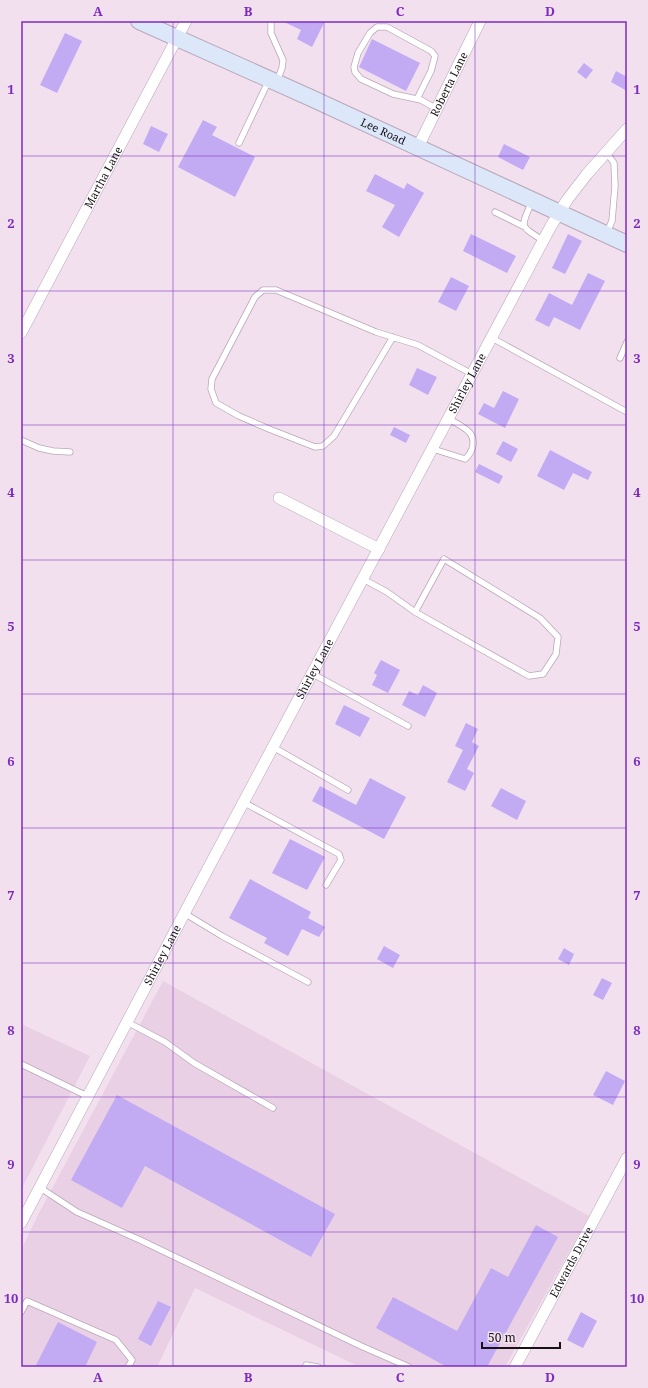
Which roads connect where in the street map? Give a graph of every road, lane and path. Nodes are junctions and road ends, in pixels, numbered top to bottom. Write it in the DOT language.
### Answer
graph roads {
  1 [pos="139,21"];
  2 [pos="186,21"];
  3 [pos="271,21"];
  4 [pos="480,21"];
  5 [pos="177,38"];
  6 [pos="273,81"];
  7 [pos="417,99"];
  8 [pos="437,109"];
  9 [pos="627,128"];
  10 [pos="239,143"];
  11 [pos="418,147"];
  12 [pos="606,152"];
  13 [pos="532,200"];
  14 [pos="495,212"];
  15 [pos="559,213"];
  16 [pos="523,226"];
  17 [pos="606,235"];
  18 [pos="544,240"];
  19 [pos="627,244"];
  20 [pos="24,321"];
  21 [pos="21,333"];
  22 [pos="393,337"];
  23 [pos="492,338"];
  24 [pos="627,342"];
  25 [pos="620,358"];
  26 [pos="472,375"];
  27 [pos="627,412"];
  28 [pos="449,419"];
  29 [pos="21,440"];
  30 [pos="433,449"];
  31 [pos="70,452"];
  32 [pos="279,498"];
  33 [pos="379,549"];
  34 [pos="363,579"];
  35 [pos="415,612"];
  36 [pos="312,674"];
  37 [pos="408,726"];
  38 [pos="273,747"];
  39 [pos="348,790"];
  40 [pos="244,802"];
  41 [pos="326,885"];
  42 [pos="184,913"];
  43 [pos="308,982"];
  44 [pos="127,1022"];
  45 [pos="21,1064"];
  46 [pos="87,1096"];
  47 [pos="273,1108"];
  48 [pos="627,1158"];
  49 [pos="39,1187"];
  50 [pos="21,1223"];
  51 [pos="21,1312"];
  52 [pos="128,1367"];
  53 [pos="305,1367"];
  54 [pos="318,1367"];
  55 [pos="408,1367"];
  56 [pos="515,1367"];
  1 -- 5 [label="main road, Lee Road"];
  2 -- 5 [label="street, Martha Lane"];
  3 -- 6 [label="lane"];
  4 -- 8 [label="street, Roberta Lane"];
  5 -- 6 [label="main road, Lee Road"];
  5 -- 20 [label="street, Martha Lane"];
  6 -- 10 [label="lane"];
  6 -- 11 [label="main road, Lee Road"];
  7 -- 7 [label="lane"];
  7 -- 8 [label="lane"];
  8 -- 11 [label="street, Roberta Lane"];
  9 -- 12 [label="street, Shirley Lane"];
  11 -- 13 [label="main road, Lee Road"];
  12 -- 15 [label="street, Shirley Lane"];
  12 -- 17 [label="lane"];
  13 -- 15 [label="main road, Lee Road"];
  13 -- 16 [label="lane"];
  14 -- 16 [label="lane"];
  15 -- 17 [label="main road, Lee Road"];
  15 -- 18 [label="street, Shirley Lane"];
  16 -- 18 [label="lane"];
  17 -- 19 [label="main road, Lee Road"];
  18 -- 23 [label="street, Shirley Lane"];
  20 -- 21 [label="street, Martha Lane"];
  22 -- 22 [label="lane"];
  22 -- 26 [label="lane"];
  23 -- 26 [label="street, Shirley Lane"];
  23 -- 27 [label="lane"];
  24 -- 25 [label="lane"];
  26 -- 28 [label="street, Shirley Lane"];
  28 -- 30 [label="street, Shirley Lane"];
  28 -- 30 [label="lane"];
  29 -- 31 [label="lane"];
  30 -- 33 [label="street, Shirley Lane"];
  32 -- 33 [label="street"];
  33 -- 34 [label="street, Shirley Lane"];
  34 -- 35 [label="lane"];
  34 -- 36 [label="street, Shirley Lane"];
  35 -- 35 [label="lane"];
  36 -- 37 [label="lane"];
  36 -- 38 [label="street, Shirley Lane"];
  38 -- 39 [label="lane"];
  38 -- 40 [label="street, Shirley Lane"];
  40 -- 41 [label="lane"];
  40 -- 42 [label="street, Shirley Lane"];
  42 -- 43 [label="lane"];
  42 -- 44 [label="street, Shirley Lane"];
  44 -- 46 [label="street, Shirley Lane"];
  44 -- 47 [label="lane"];
  45 -- 46 [label="lane"];
  46 -- 49 [label="street, Shirley Lane"];
  48 -- 56 [label="street, Edwards Drive"];
  49 -- 50 [label="street, Shirley Lane"];
  49 -- 55 [label="lane"];
  51 -- 52 [label="lane"];
  53 -- 54 [label="lane"];
}
